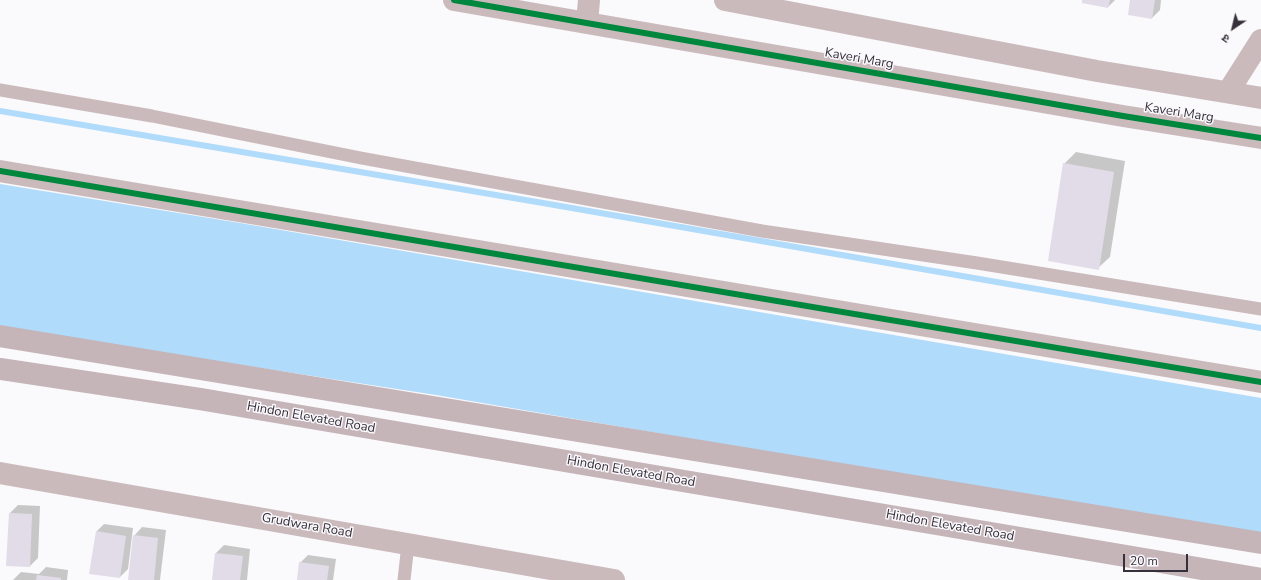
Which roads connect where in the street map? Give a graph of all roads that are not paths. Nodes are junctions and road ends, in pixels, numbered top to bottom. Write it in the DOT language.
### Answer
graph roads {
  1 [pos="454,0"];
  2 [pos="589,0"];
  3 [pos="725,0"];
  4 [pos="587,23"];
  5 [pos="1261,40"];
  6 [pos="0,90"];
  7 [pos="1228,92"];
  8 [pos="1261,98"];
  9 [pos="1261,138"];
  10 [pos="0,171"];
  11 [pos="1261,309"];
  12 [pos="0,336"];
  13 [pos="0,369"];
  14 [pos="1261,382"];
  15 [pos="0,473"];
  16 [pos="1261,543"];
  17 [pos="408,544"];
  18 [pos="561,575"];
  19 [pos="1261,579"];
  20 [pos="404,580"];
  21 [pos="614,580"];
  1 -- 4 [label="street, Kaveri Marg"];
  2 -- 4 [label="street"];
  3 -- 7 [label="street"];
  4 -- 9 [label="street, Kaveri Marg"];
  5 -- 7 [label="street"];
  6 -- 11 [label="lane"];
  7 -- 8 [label="street"];
  10 -- 14 [label="street"];
  12 -- 16 [label="highway"];
  13 -- 19 [label="highway, Hindon Elevated Road"];
  15 -- 17 [label="street, Grudwara Road"];
  17 -- 18 [label="street, Grudwara Road"];
  17 -- 20 [label="lane"];
  18 -- 21 [label="street, Grudwara Road"];
}
